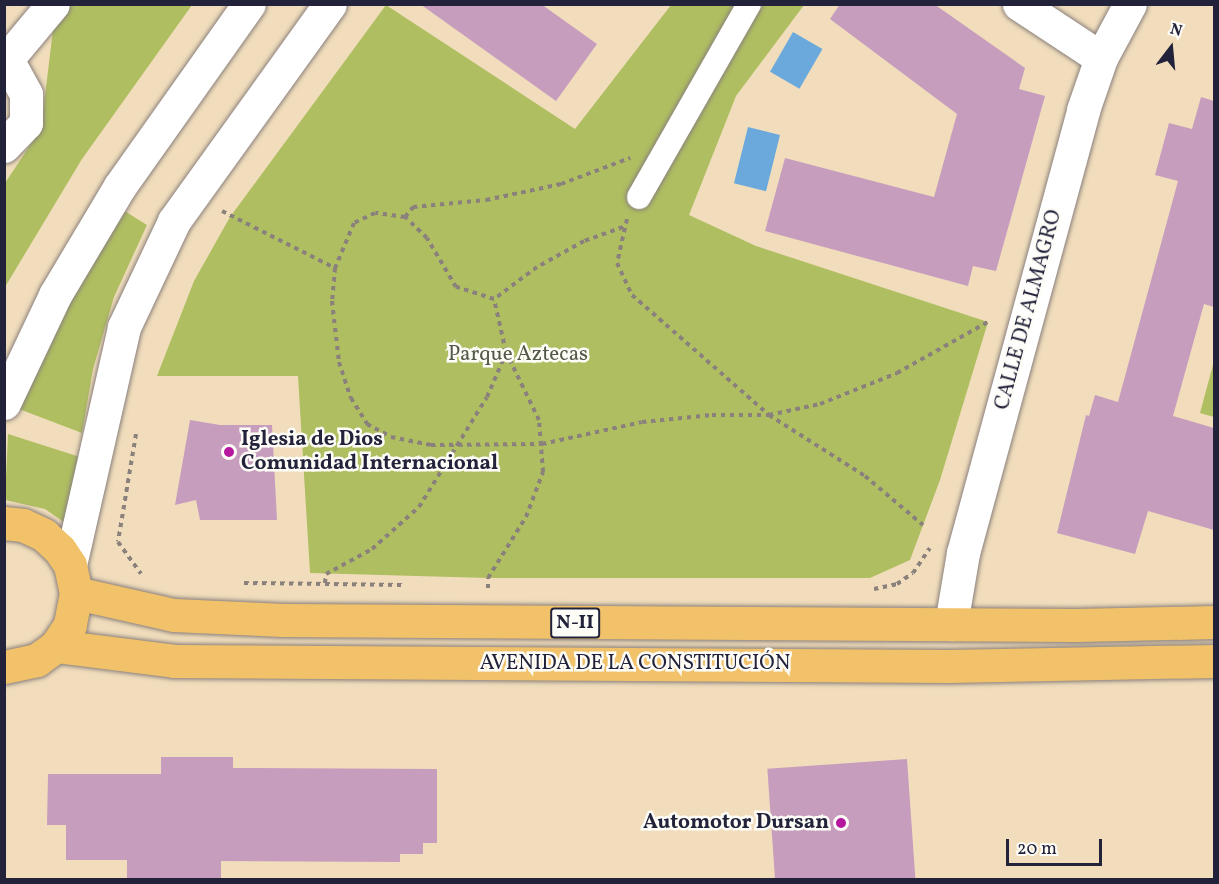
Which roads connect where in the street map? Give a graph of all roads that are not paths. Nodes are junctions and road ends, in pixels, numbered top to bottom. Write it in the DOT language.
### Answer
graph roads {
  1 [pos="53,4"];
  2 [pos="249,4"];
  3 [pos="330,4"];
  4 [pos="749,4"];
  5 [pos="1019,4"];
  6 [pos="1131,4"];
  7 [pos="6,56"];
  8 [pos="1101,58"];
  9 [pos="4,146"];
  10 [pos="639,197"];
  11 [pos="4,403"];
  12 [pos="4,523"];
  13 [pos="73,579"];
  14 [pos="1215,622"];
  15 [pos="951,624"];
  16 [pos="56,646"];
  17 [pos="1215,661"];
  18 [pos="4,667"];
  1 -- 7 [label="street"];
  2 -- 11 [label="street"];
  3 -- 13 [label="street"];
  4 -- 10 [label="street"];
  5 -- 8 [label="street"];
  6 -- 8 [label="street, CALLE DE ALMAGRO"];
  7 -- 9 [label="street"];
  8 -- 15 [label="street, CALLE DE ALMAGRO"];
  12 -- 13 [label="main road"];
  13 -- 15 [label="main road, AVENIDA DE LA CONSTITUCIÓN / N-II"];
  13 -- 16 [label="main road"];
  14 -- 15 [label="main road, AVENIDA DE LA CONSTITUCIÓN / N-II"];
  16 -- 17 [label="main road, AVENIDA DE LA CONSTITUCIÓN / N-II"];
  16 -- 18 [label="main road"];
}
